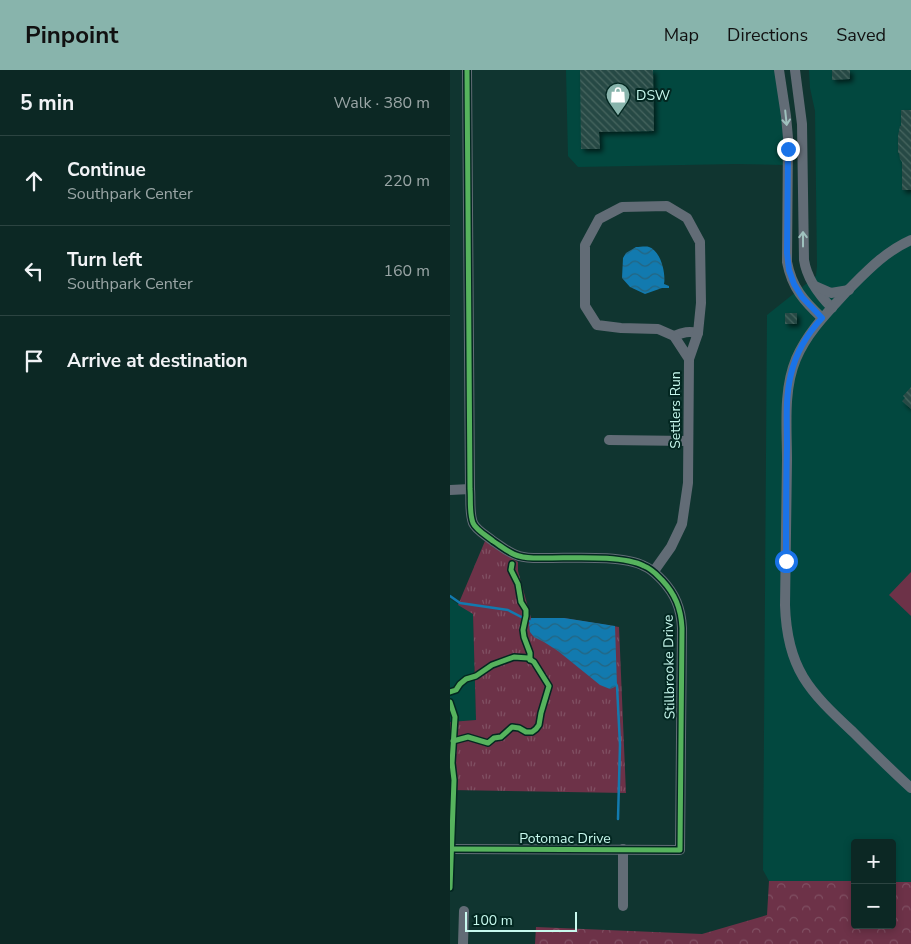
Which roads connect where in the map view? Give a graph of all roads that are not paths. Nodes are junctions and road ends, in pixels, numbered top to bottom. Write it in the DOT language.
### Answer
graph roads {
  1 [pos="467,70"];
  2 [pos="779,70"];
  3 [pos="795,70"];
  4 [pos="911,240"];
  5 [pos="814,286"];
  6 [pos="849,290"];
  7 [pos="832,308"];
  8 [pos="822,318"];
  9 [pos="698,333"];
  10 [pos="674,336"];
  11 [pos="689,359"];
  12 [pos="609,440"];
  13 [pos="688,441"];
  14 [pos="470,489"];
  15 [pos="450,490"];
  16 [pos="654,571"];
  17 [pos="911,788"];
  18 [pos="450,849"];
  19 [pos="623,849"];
  20 [pos="680,850"];
  21 [pos="623,906"];
  22 [pos="464,911"];
  23 [pos="463,944"];
  1 -- 14 [label="street, Stillbrooke Drive"];
  2 -- 8 [label="street, one-way"];
  5 -- 3 [label="street, one-way"];
  4 -- 6 [label="street"];
  5 -- 6 [label="street"];
  5 -- 7 [label="street"];
  6 -- 7 [label="street"];
  7 -- 8 [label="street"];
  8 -- 17 [label="street"];
  9 -- 10 [label="street"];
  9 -- 10 [label="street, Settlers Run"];
  9 -- 11 [label="street, Settlers Run"];
  10 -- 11 [label="street"];
  11 -- 13 [label="street, Settlers Run"];
  12 -- 13 [label="street"];
  13 -- 16 [label="street, Settlers Run"];
  14 -- 15 [label="street"];
  14 -- 16 [label="street, Stillbrooke Drive"];
  16 -- 20 [label="street, Stillbrooke Drive"];
  18 -- 19 [label="street, Potomac Drive"];
  19 -- 20 [label="street, Potomac Drive"];
  19 -- 21 [label="street"];
  22 -- 23 [label="street"];
}
